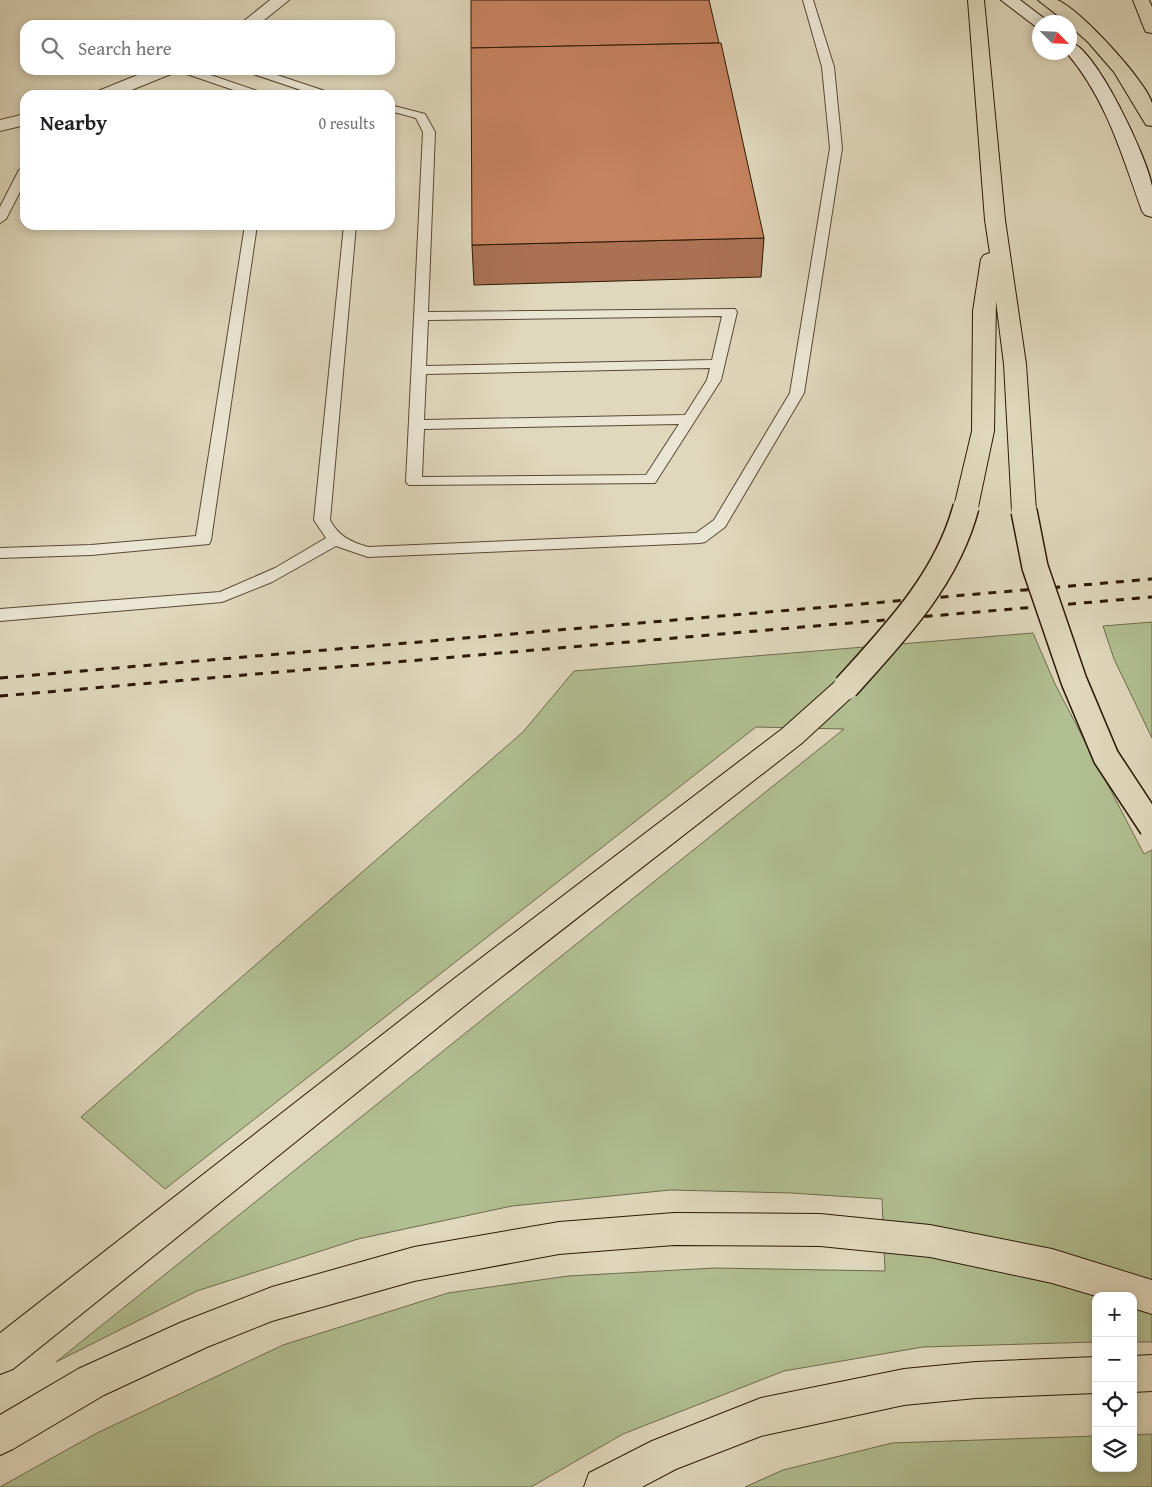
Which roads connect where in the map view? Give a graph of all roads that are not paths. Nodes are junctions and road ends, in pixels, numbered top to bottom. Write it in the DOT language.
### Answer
graph roads {
  1 [pos="280,0"];
  2 [pos="808,0"];
  3 [pos="976,0"];
  4 [pos="1009,0"];
  5 [pos="1046,0"];
  6 [pos="1141,0"];
  7 [pos="1032,16"];
  8 [pos="254,20"];
  9 [pos="1152,28"];
  10 [pos="1077,54"];
  11 [pos="153,75"];
  12 [pos="200,75"];
  13 [pos="266,75"];
  14 [pos="116,90"];
  15 [pos="244,90"];
  16 [pos="312,90"];
  17 [pos="395,109"];
  18 [pos="20,120"];
  19 [pos="1152,121"];
  20 [pos="0,126"];
  21 [pos="20,180"];
  22 [pos="1152,211"];
  23 [pos="0,219"];
  24 [pos="995,220"];
  25 [pos="250,230"];
  26 [pos="350,230"];
  27 [pos="421,316"];
  28 [pos="718,364"];
  29 [pos="419,370"];
  30 [pos="689,419"];
  31 [pos="417,425"];
  32 [pos="336,538"];
  33 [pos="0,553"];
  34 [pos="0,614"];
  35 [pos="1152,828"];
  36 [pos="1152,1297"];
  37 [pos="0,1356"];
  38 [pos="1152,1373"];
  39 [pos="1137,1374"];
  40 [pos="1092,1375"];
  41 [pos="0,1436"];
  42 [pos="603,1487"];
  1 -- 8 [label="main road"];
  2 -- 32 [label="lane"];
  3 -- 24 [label="highway"];
  4 -- 7 [label="main road"];
  5 -- 19 [label="highway"];
  6 -- 9 [label="highway"];
  10 -- 22 [label="main road"];
  11 -- 14 [label="main road"];
  12 -- 15 [label="lane"];
  13 -- 16 [label="lane"];
  17 -- 27 [label="lane"];
  18 -- 20 [label="main road"];
  21 -- 23 [label="lane"];
  24 -- 35 [label="highway, bridge"];
  24 -- 37 [label="highway, bridge"];
  25 -- 33 [label="lane"];
  26 -- 32 [label="lane"];
  27 -- 28 [label="lane"];
  27 -- 29 [label="lane"];
  28 -- 29 [label="lane"];
  28 -- 30 [label="lane"];
  29 -- 31 [label="lane"];
  30 -- 31 [label="lane"];
  30 -- 31 [label="lane"];
  32 -- 34 [label="lane"];
  36 -- 41 [label="highway"];
  38 -- 39 [label="highway"];
  40 -- 42 [label="highway"];
}
